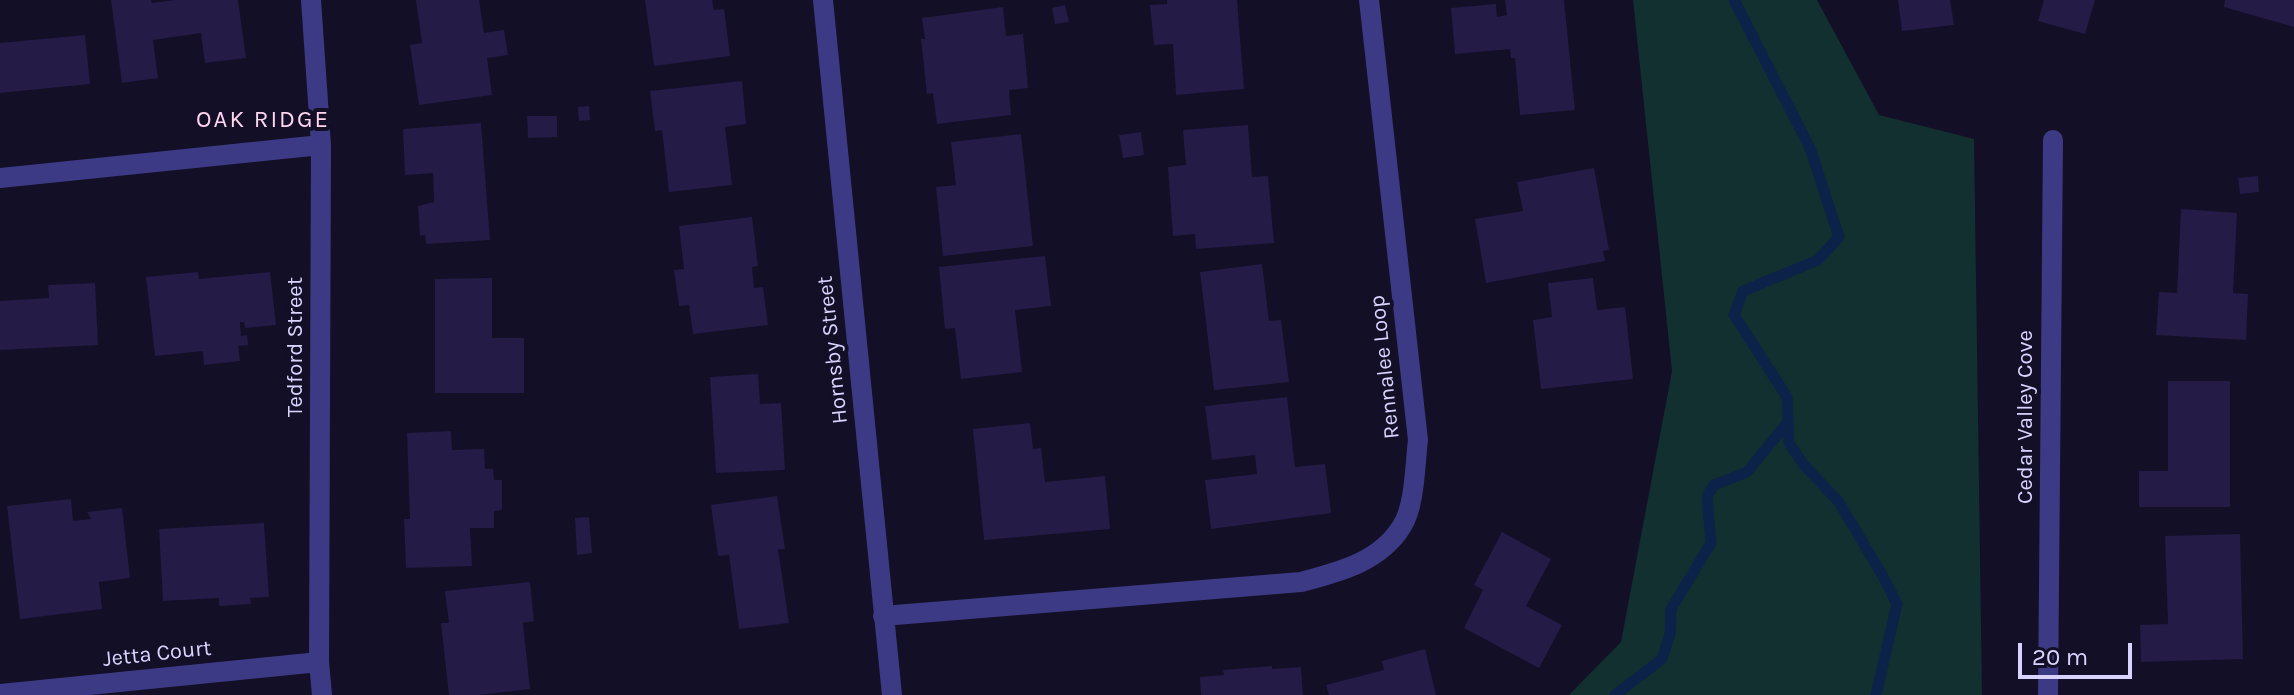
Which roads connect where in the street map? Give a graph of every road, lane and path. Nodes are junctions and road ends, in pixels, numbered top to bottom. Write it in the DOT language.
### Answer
graph roads {
  1 [pos="311,0"];
  2 [pos="823,0"];
  3 [pos="1369,0"];
  4 [pos="2053,140"];
  5 [pos="321,145"];
  6 [pos="0,178"];
  7 [pos="883,616"];
  8 [pos="319,662"];
  9 [pos="0,694"];
  10 [pos="322,695"];
  11 [pos="892,695"];
  12 [pos="2048,695"];
  1 -- 5 [label="street, Tedford Street"];
  2 -- 7 [label="street, Hornsby Street"];
  3 -- 7 [label="street, Rennalee Loop"];
  4 -- 12 [label="street, Cedar Valley Cove"];
  5 -- 6 [label="street"];
  5 -- 8 [label="street, Tedford Street"];
  7 -- 11 [label="street, Hornsby Street"];
  8 -- 9 [label="street, Jetta Court"];
  8 -- 10 [label="street, Tedford Street"];
}
